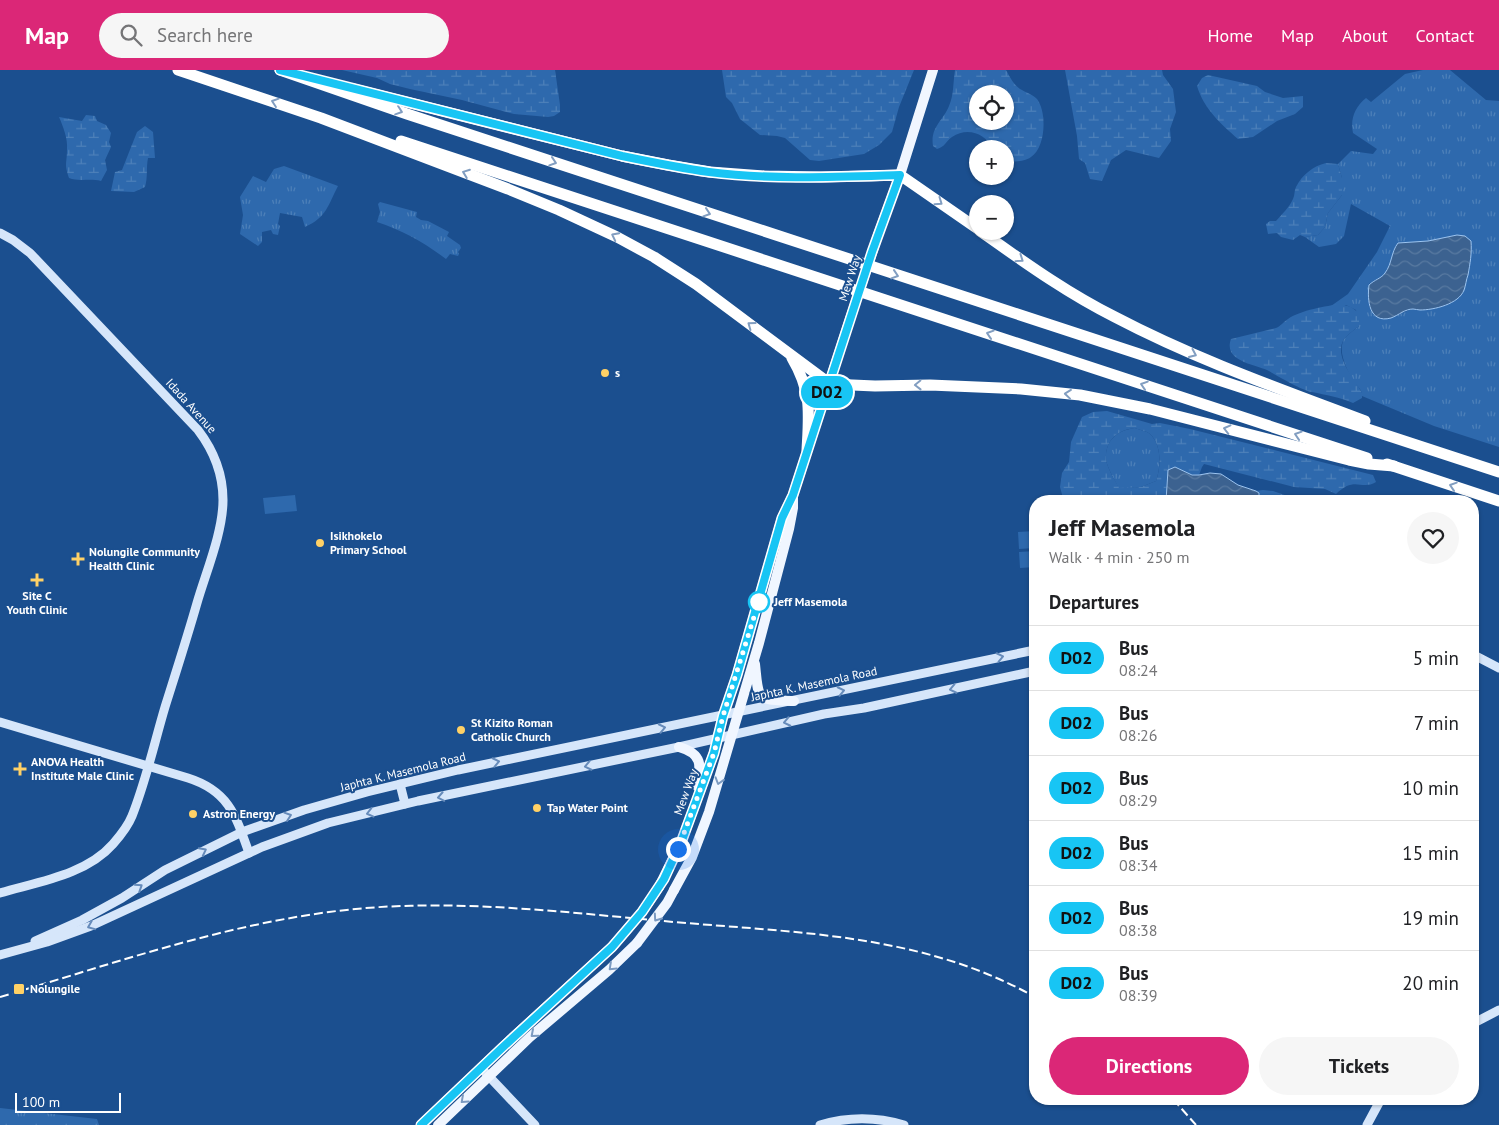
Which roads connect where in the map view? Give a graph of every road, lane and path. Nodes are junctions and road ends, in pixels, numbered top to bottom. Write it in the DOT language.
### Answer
graph roads {
  1 [pos="178,70"];
  2 [pos="933,70"];
  3 [pos="283,71"];
  4 [pos="321,118"];
  5 [pos="900,175"];
  6 [pos="969,223"];
  7 [pos="0,233"];
  8 [pos="993,240"];
  9 [pos="790,354"];
  10 [pos="830,384"];
  11 [pos="808,450"];
  12 [pos="1438,453"];
  13 [pos="1394,466"];
  14 [pos="1499,472"];
  15 [pos="793,495"];
  16 [pos="1499,501"];
  17 [pos="1029,651"];
  18 [pos="755,658"];
  19 [pos="1479,658"];
  20 [pos="1499,668"];
  21 [pos="1029,672"];
  22 [pos="794,701"];
  23 [pos="739,712"];
  24 [pos="723,716"];
  25 [pos="0,722"];
  26 [pos="733,735"];
  27 [pos="717,738"];
  28 [pos="679,747"];
  29 [pos="149,768"];
  30 [pos="400,784"];
  31 [pos="405,804"];
  32 [pos="693,812"];
  33 [pos="242,832"];
  34 [pos="249,853"];
  35 [pos="0,893"];
  36 [pos="10,952"];
  37 [pos="0,955"];
  38 [pos="1499,1010"];
  39 [pos="1479,1020"];
  40 [pos="482,1068"];
  41 [pos="489,1076"];
  42 [pos="1378,1105"];
  43 [pos="421,1125"];
  44 [pos="438,1125"];
  45 [pos="535,1125"];
  46 [pos="820,1125"];
  47 [pos="904,1125"];
  48 [pos="1367,1125"];
  4 -- 1 [label="highway, one-way"];
  2 -- 5 [label="main road, Mew Way"];
  3 -- 5 [label="highway"];
  3 -- 12 [label="highway, one-way"];
  9 -- 4 [label="highway, one-way"];
  13 -- 4 [label="highway, one-way"];
  5 -- 6 [label="highway, one-way"];
  5 -- 10 [label="main road, Mew Way, bridge"];
  7 -- 29 [label="main road, Idada Avenue"];
  8 -- 12 [label="highway, one-way"];
  9 -- 10 [label="highway"];
  9 -- 11 [label="highway"];
  10 -- 11 [label="main road, Mew Way"];
  13 -- 10 [label="highway, one-way"];
  11 -- 15 [label="main road, Mew Way"];
  12 -- 14 [label="highway"];
  16 -- 13 [label="highway, one-way"];
  15 -- 18 [label="main road, Mew Way"];
  15 -- 24 [label="main road, Mew Way"];
  22 -- 17 [label="main road, Japhta K. Masemola Road, one-way"];
  18 -- 22 [label="main road"];
  18 -- 23 [label="main road, Mew Way"];
  19 -- 20 [label="main road"];
  21 -- 26 [label="main road, Japhta K. Masemola Road, one-way"];
  22 -- 23 [label="main road, Japhta K. Masemola Road"];
  23 -- 24 [label="main road, Japhta K. Masemola Road"];
  23 -- 26 [label="main road, Mew Way"];
  24 -- 27 [label="main road, Mew Way"];
  30 -- 24 [label="main road, Japhta K. Masemola Road, one-way"];
  25 -- 29 [label="main road"];
  26 -- 27 [label="main road, Japhta K. Masemola Road"];
  26 -- 41 [label="main road, Mew Way, one-way, bridge"];
  27 -- 28 [label="main road, Japhta K. Masemola Road"];
  27 -- 32 [label="main road, Mew Way"];
  28 -- 31 [label="main road, Japhta K. Masemola Road, one-way"];
  28 -- 32 [label="main road"];
  29 -- 33 [label="main road"];
  29 -- 35 [label="main road, Idada Avenue"];
  30 -- 31 [label="main road"];
  33 -- 30 [label="main road, Japhta K. Masemola Road, one-way"];
  31 -- 34 [label="main road, Japhta K. Masemola Road, one-way"];
  32 -- 40 [label="main road, Mew Way, bridge"];
  33 -- 34 [label="main road"];
  36 -- 33 [label="main road, Japhta K. Masemola Road, one-way"];
  34 -- 36 [label="main road, Japhta K. Masemola Road, one-way"];
  36 -- 37 [label="main road, Japhta K. Masemola Road"];
  38 -- 39 [label="main road"];
  40 -- 41 [label="main road"];
  40 -- 43 [label="main road, Mew Way"];
  41 -- 44 [label="main road, Mew Way, one-way"];
  41 -- 45 [label="main road"];
  42 -- 48 [label="main road"];
  46 -- 47 [label="main road"];
}
